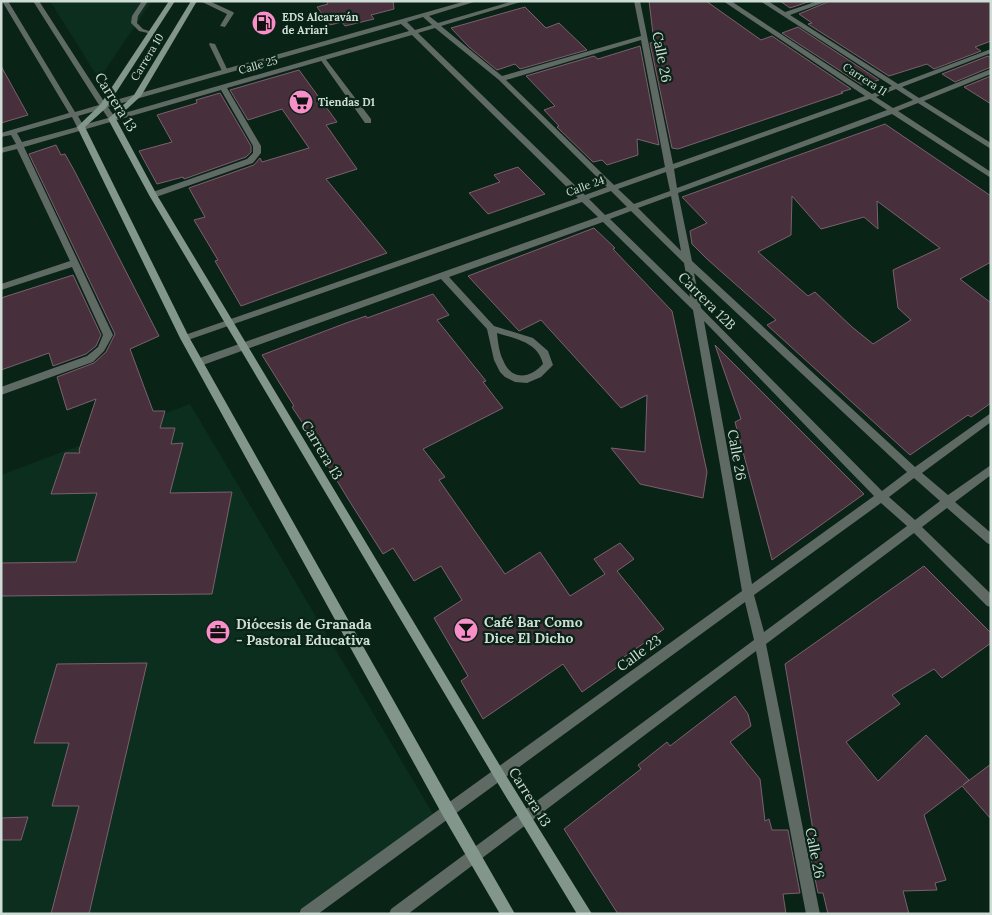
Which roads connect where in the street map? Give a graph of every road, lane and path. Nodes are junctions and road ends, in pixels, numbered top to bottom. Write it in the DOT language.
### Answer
graph roads {
  1 [pos="5,1"];
  2 [pos="36,1"];
  3 [pos="145,1"];
  4 [pos="172,1"];
  5 [pos="194,1"];
  6 [pos="203,1"];
  7 [pos="474,1"];
  8 [pos="521,1"];
  9 [pos="638,1"];
  10 [pos="726,1"];
  11 [pos="763,1"];
  12 [pos="825,1"];
  13 [pos="424,15"];
  14 [pos="784,15"];
  15 [pos="402,21"];
  16 [pos="223,26"];
  17 [pos="436,26"];
  18 [pos="413,32"];
  19 [pos="150,33"];
  20 [pos="644,37"];
  21 [pos="212,44"];
  22 [pos="991,51"];
  23 [pos="322,58"];
  24 [pos="226,71"];
  25 [pos="991,72"];
  26 [pos="501,79"];
  27 [pos="223,87"];
  28 [pos="896,87"];
  29 [pos="136,96"];
  30 [pos="870,96"];
  31 [pos="917,100"];
  32 [pos="103,106"];
  33 [pos="892,111"];
  34 [pos="73,114"];
  35 [pos="112,118"];
  36 [pos="368,121"];
  37 [pos="81,127"];
  38 [pos="14,131"];
  39 [pos="1,135"];
  40 [pos="21,146"];
  41 [pos="991,147"];
  42 [pos="1,151"];
  43 [pos="670,168"];
  44 [pos="991,176"];
  45 [pos="611,188"];
  46 [pos="674,192"];
  47 [pos="153,195"];
  48 [pos="582,199"];
  49 [pos="632,207"];
  50 [pos="602,219"];
  51 [pos="688,262"];
  52 [pos="74,263"];
  53 [pos="442,275"];
  54 [pos="1,287"];
  55 [pos="697,309"];
  56 [pos="229,321"];
  57 [pos="491,328"];
  58 [pos="185,338"];
  59 [pos="244,345"];
  60 [pos="200,362"];
  61 [pos="1,391"];
  62 [pos="991,417"];
  63 [pos="991,469"];
  64 [pos="914,472"];
  65 [pos="880,496"];
  66 [pos="948,501"];
  67 [pos="914,526"];
  68 [pos="991,540"];
  69 [pos="748,592"];
  70 [pos="991,602"];
  71 [pos="760,641"];
  72 [pos="498,774"];
  73 [pos="448,810"];
  74 [pos="526,816"];
  75 [pos="475,855"];
  76 [pos="306,914"];
  77 [pos="396,914"];
  78 [pos="508,914"];
  79 [pos="585,914"];
  80 [pos="813,914"];
  1 -- 34 [label="street"];
  2 -- 32 [label="street, Carrera 13"];
  3 -- 19 [label="street"];
  4 -- 19 [label="main road, Carrera 10"];
  5 -- 29 [label="main road, Carrera 10"];
  6 -- 16 [label="street"];
  7 -- 13 [label="street, Calle 25"];
  8 -- 17 [label="street, Calle 25"];
  9 -- 20 [label="street, Calle 26"];
  10 -- 30 [label="street, Carrera 11"];
  11 -- 14 [label="street, Carrera 11"];
  12 -- 14 [label="street"];
  13 -- 15 [label="street, Calle 25"];
  13 -- 17 [label="street, Carrera 12B"];
  14 -- 28 [label="street, Carrera 11"];
  15 -- 18 [label="street, Carrera 12B"];
  15 -- 24 [label="street, Calle 25"];
  17 -- 18 [label="street, Calle 25"];
  17 -- 26 [label="street, Carrera 12B"];
  18 -- 23 [label="street, Calle 25"];
  18 -- 48 [label="street, Carrera 12B"];
  19 -- 32 [label="main road, Carrera 10"];
  20 -- 26 [label="street"];
  20 -- 43 [label="street, Calle 26"];
  21 -- 24 [label="street"];
  22 -- 28 [label="street, Calle 24"];
  23 -- 27 [label="street, Calle 25"];
  23 -- 36 [label="street"];
  24 -- 29 [label="street, Calle 25"];
  25 -- 31 [label="street"];
  26 -- 45 [label="street, Carrera 12B"];
  27 -- 35 [label="street, Calle 25"];
  27 -- 47 [label="street"];
  28 -- 30 [label="street, Calle 24"];
  28 -- 31 [label="street, Carrera 11"];
  29 -- 32 [label="street, Calle 25"];
  29 -- 35 [label="main road, Carrera 10"];
  30 -- 33 [label="street, Carrera 11"];
  30 -- 43 [label="street, Calle 24"];
  31 -- 33 [label="street"];
  31 -- 41 [label="street, Carrera 11"];
  32 -- 34 [label="street, Calle 25"];
  32 -- 35 [label="street, Carrera 13"];
  32 -- 37 [label="main road, Carrera 10"];
  33 -- 44 [label="street, Carrera 11"];
  33 -- 46 [label="street"];
  34 -- 37 [label="street"];
  34 -- 38 [label="street, Calle 25"];
  35 -- 37 [label="street, Calle 25"];
  35 -- 47 [label="main road, Carrera 13"];
  37 -- 40 [label="street, Calle 25"];
  37 -- 58 [label="main road"];
  38 -- 39 [label="street, Calle 25"];
  38 -- 40 [label="street"];
  40 -- 42 [label="street, Calle 25"];
  40 -- 52 [label="street"];
  43 -- 45 [label="street, Calle 24"];
  43 -- 46 [label="street, Calle 26"];
  45 -- 48 [label="street, Calle 24"];
  45 -- 49 [label="street, Carrera 12B"];
  46 -- 49 [label="street"];
  46 -- 51 [label="street, Calle 26"];
  47 -- 56 [label="main road, Carrera 13"];
  48 -- 50 [label="street, Carrera 12B"];
  48 -- 56 [label="street, Calle 24"];
  49 -- 50 [label="street"];
  49 -- 51 [label="street, Carrera 12B"];
  50 -- 53 [label="street"];
  50 -- 55 [label="street, Carrera 12B"];
  51 -- 55 [label="street, Calle 26"];
  51 -- 64 [label="street, Carrera 12B"];
  52 -- 54 [label="street"];
  52 -- 61 [label="street"];
  53 -- 57 [label="street"];
  53 -- 59 [label="street"];
  55 -- 65 [label="street, Carrera 12B"];
  55 -- 69 [label="street, Calle 26"];
  56 -- 58 [label="street, Calle 24"];
  56 -- 59 [label="main road, Carrera 13"];
  57 -- 57 [label="street"];
  58 -- 60 [label="main road"];
  59 -- 60 [label="street"];
  59 -- 72 [label="main road, Carrera 13"];
  60 -- 73 [label="main road"];
  62 -- 64 [label="street, Calle 23"];
  63 -- 66 [label="street"];
  64 -- 65 [label="street, Calle 23"];
  64 -- 66 [label="street, Carrera 12B"];
  65 -- 67 [label="street, Carrera 12B"];
  65 -- 69 [label="street, Calle 23"];
  66 -- 67 [label="street"];
  66 -- 68 [label="street, Carrera 12B"];
  67 -- 70 [label="street, Carrera 12B"];
  67 -- 71 [label="street"];
  69 -- 71 [label="street, Calle 26"];
  69 -- 72 [label="street, Calle 23"];
  71 -- 74 [label="street"];
  71 -- 80 [label="street, Calle 26"];
  72 -- 73 [label="street, Calle 23"];
  72 -- 74 [label="main road, Carrera 13"];
  73 -- 75 [label="main road"];
  73 -- 76 [label="street, Calle 23"];
  74 -- 75 [label="street"];
  74 -- 79 [label="main road, Carrera 13"];
  75 -- 77 [label="street"];
  75 -- 78 [label="main road"];
}
